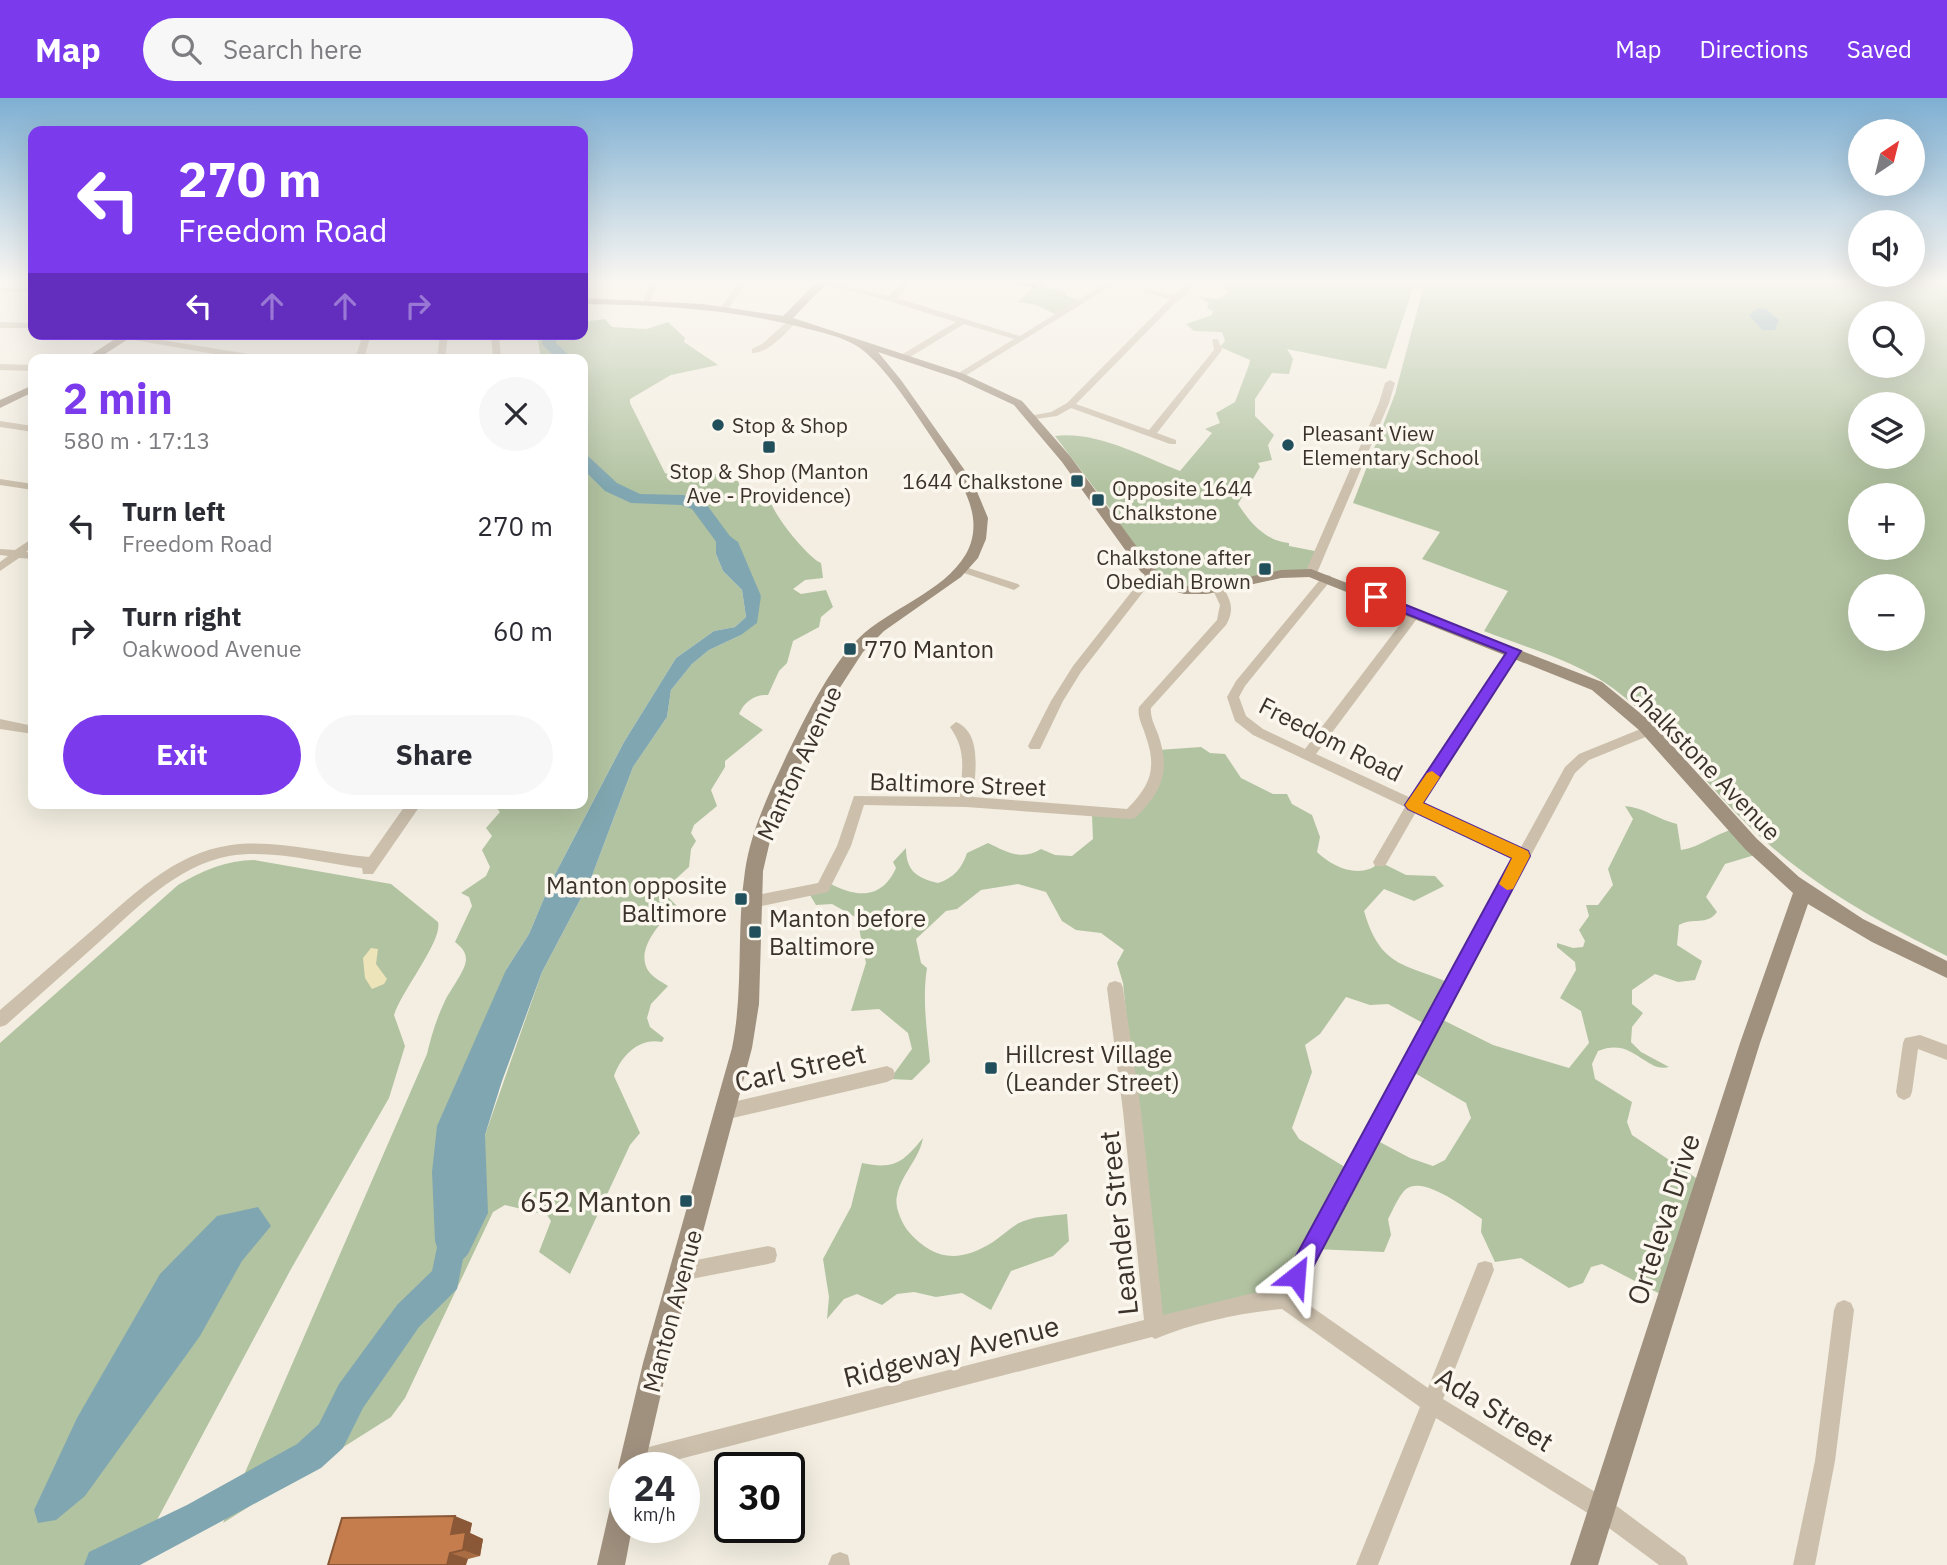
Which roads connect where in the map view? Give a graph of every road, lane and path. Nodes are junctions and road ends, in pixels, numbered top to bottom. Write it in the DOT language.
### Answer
graph roads {
  1 [pos="208,349"];
  2 [pos="865,349"];
  3 [pos="882,349"];
  4 [pos="916,349"];
  5 [pos="1004,349"];
  6 [pos="1126,349"];
  7 [pos="1217,349"];
  8 [pos="233,354"];
  9 [pos="904,357"];
  10 [pos="880,363"];
  11 [pos="0,367"];
  12 [pos="28,368"];
  13 [pos="960,376"];
  14 [pos="1390,383"];
  15 [pos="28,390"];
  16 [pos="0,404"];
  17 [pos="1070,405"];
  18 [pos="1032,418"];
  19 [pos="0,424"];
  20 [pos="28,428"];
  21 [pos="1151,434"];
  22 [pos="1173,442"];
  23 [pos="0,482"];
  24 [pos="28,486"];
  25 [pos="28,545"];
  26 [pos="0,552"];
  27 [pos="18,554"];
  28 [pos="28,555"];
  29 [pos="0,568"];
  30 [pos="962,569"];
  31 [pos="1311,573"];
  32 [pos="1151,574"];
  33 [pos="1327,578"];
  34 [pos="1014,586"];
  35 [pos="1218,588"];
  36 [pos="1415,613"];
  37 [pos="1514,651"];
  38 [pos="0,724"];
  39 [pos="956,727"];
  40 [pos="28,729"];
  41 [pos="1648,731"];
  42 [pos="1035,746"];
  43 [pos="1307,756"];
  44 [pos="966,802"];
  45 [pos="1413,805"];
  46 [pos="411,809"];
  47 [pos="1522,856"];
  48 [pos="1380,862"];
  49 [pos="1803,892"];
  50 [pos="752,902"];
  51 [pos="1947,970"];
  52 [pos="1115,988"];
  53 [pos="0,1020"];
  54 [pos="1947,1053"];
  55 [pos="887,1074"];
  56 [pos="1904,1091"];
  57 [pos="724,1112"];
  58 [pos="768,1255"];
  59 [pos="1485,1270"];
  60 [pos="681,1272"];
  61 [pos="1284,1300"];
  62 [pos="1844,1310"];
  63 [pos="1155,1329"];
  64 [pos="1434,1405"];
  65 [pos="635,1452"];
  66 [pos="682,1452"];
  67 [pos="1602,1509"];
  68 [pos="616,1543"];
  69 [pos="611,1565"];
  70 [pos="1367,1565"];
  71 [pos="1584,1565"];
  72 [pos="1676,1565"];
  73 [pos="1804,1565"];
  1 -- 8 [label="street"];
  2 -- 10 [label="main road, Manton Avenue"];
  3 -- 9 [label="main road, Chalkstone Avenue"];
  4 -- 9 [label="street"];
  5 -- 13 [label="street"];
  6 -- 17 [label="street"];
  7 -- 21 [label="street"];
  9 -- 10 [label="main road"];
  9 -- 13 [label="main road, Chalkstone Avenue"];
  10 -- 30 [label="main road, Manton Avenue"];
  11 -- 12 [label="street"];
  13 -- 18 [label="main road, Chalkstone Avenue"];
  14 -- 31 [label="street"];
  15 -- 16 [label="main road"];
  17 -- 18 [label="street"];
  17 -- 21 [label="street"];
  18 -- 32 [label="main road, Chalkstone Avenue"];
  19 -- 20 [label="street"];
  21 -- 22 [label="street"];
  23 -- 24 [label="street"];
  25 -- 27 [label="street"];
  26 -- 27 [label="street"];
  27 -- 28 [label="street"];
  27 -- 29 [label="street"];
  30 -- 34 [label="street"];
  30 -- 50 [label="main road, Manton Avenue"];
  31 -- 33 [label="main road, Chalkstone Avenue"];
  31 -- 35 [label="main road, Chalkstone Avenue"];
  32 -- 35 [label="main road, Chalkstone Avenue"];
  32 -- 42 [label="street"];
  33 -- 36 [label="main road, Chalkstone Avenue"];
  33 -- 43 [label="street, Freedom Road"];
  35 -- 44 [label="street, Baltimore Street"];
  36 -- 37 [label="main road, Chalkstone Avenue"];
  36 -- 43 [label="street"];
  37 -- 41 [label="main road, Chalkstone Avenue"];
  37 -- 45 [label="street"];
  38 -- 40 [label="street"];
  39 -- 44 [label="street"];
  41 -- 47 [label="street"];
  41 -- 49 [label="main road, Chalkstone Avenue"];
  43 -- 45 [label="street, Freedom Road"];
  44 -- 50 [label="street, Baltimore Street"];
  45 -- 47 [label="street, Freedom Road"];
  45 -- 48 [label="street"];
  46 -- 53 [label="street"];
  47 -- 61 [label="street"];
  49 -- 51 [label="main road, Chalkstone Avenue"];
  49 -- 67 [label="main road, Orteleva Drive"];
  50 -- 57 [label="main road, Manton Avenue"];
  52 -- 63 [label="street, Leander Street"];
  54 -- 56 [label="street"];
  55 -- 57 [label="street, Carl Street"];
  57 -- 60 [label="main road, Manton Avenue"];
  58 -- 60 [label="street"];
  59 -- 64 [label="street"];
  60 -- 65 [label="main road, Manton Avenue"];
  61 -- 63 [label="street, Ridgeway Avenue"];
  61 -- 64 [label="street, Ada Street"];
  62 -- 73 [label="street"];
  63 -- 66 [label="street, Ridgeway Avenue"];
  64 -- 67 [label="street, Ada Street"];
  64 -- 70 [label="street"];
  67 -- 71 [label="main road, Orteleva Drive"];
  67 -- 72 [label="street, Ada Street"];
  68 -- 69 [label="main road"];
}
